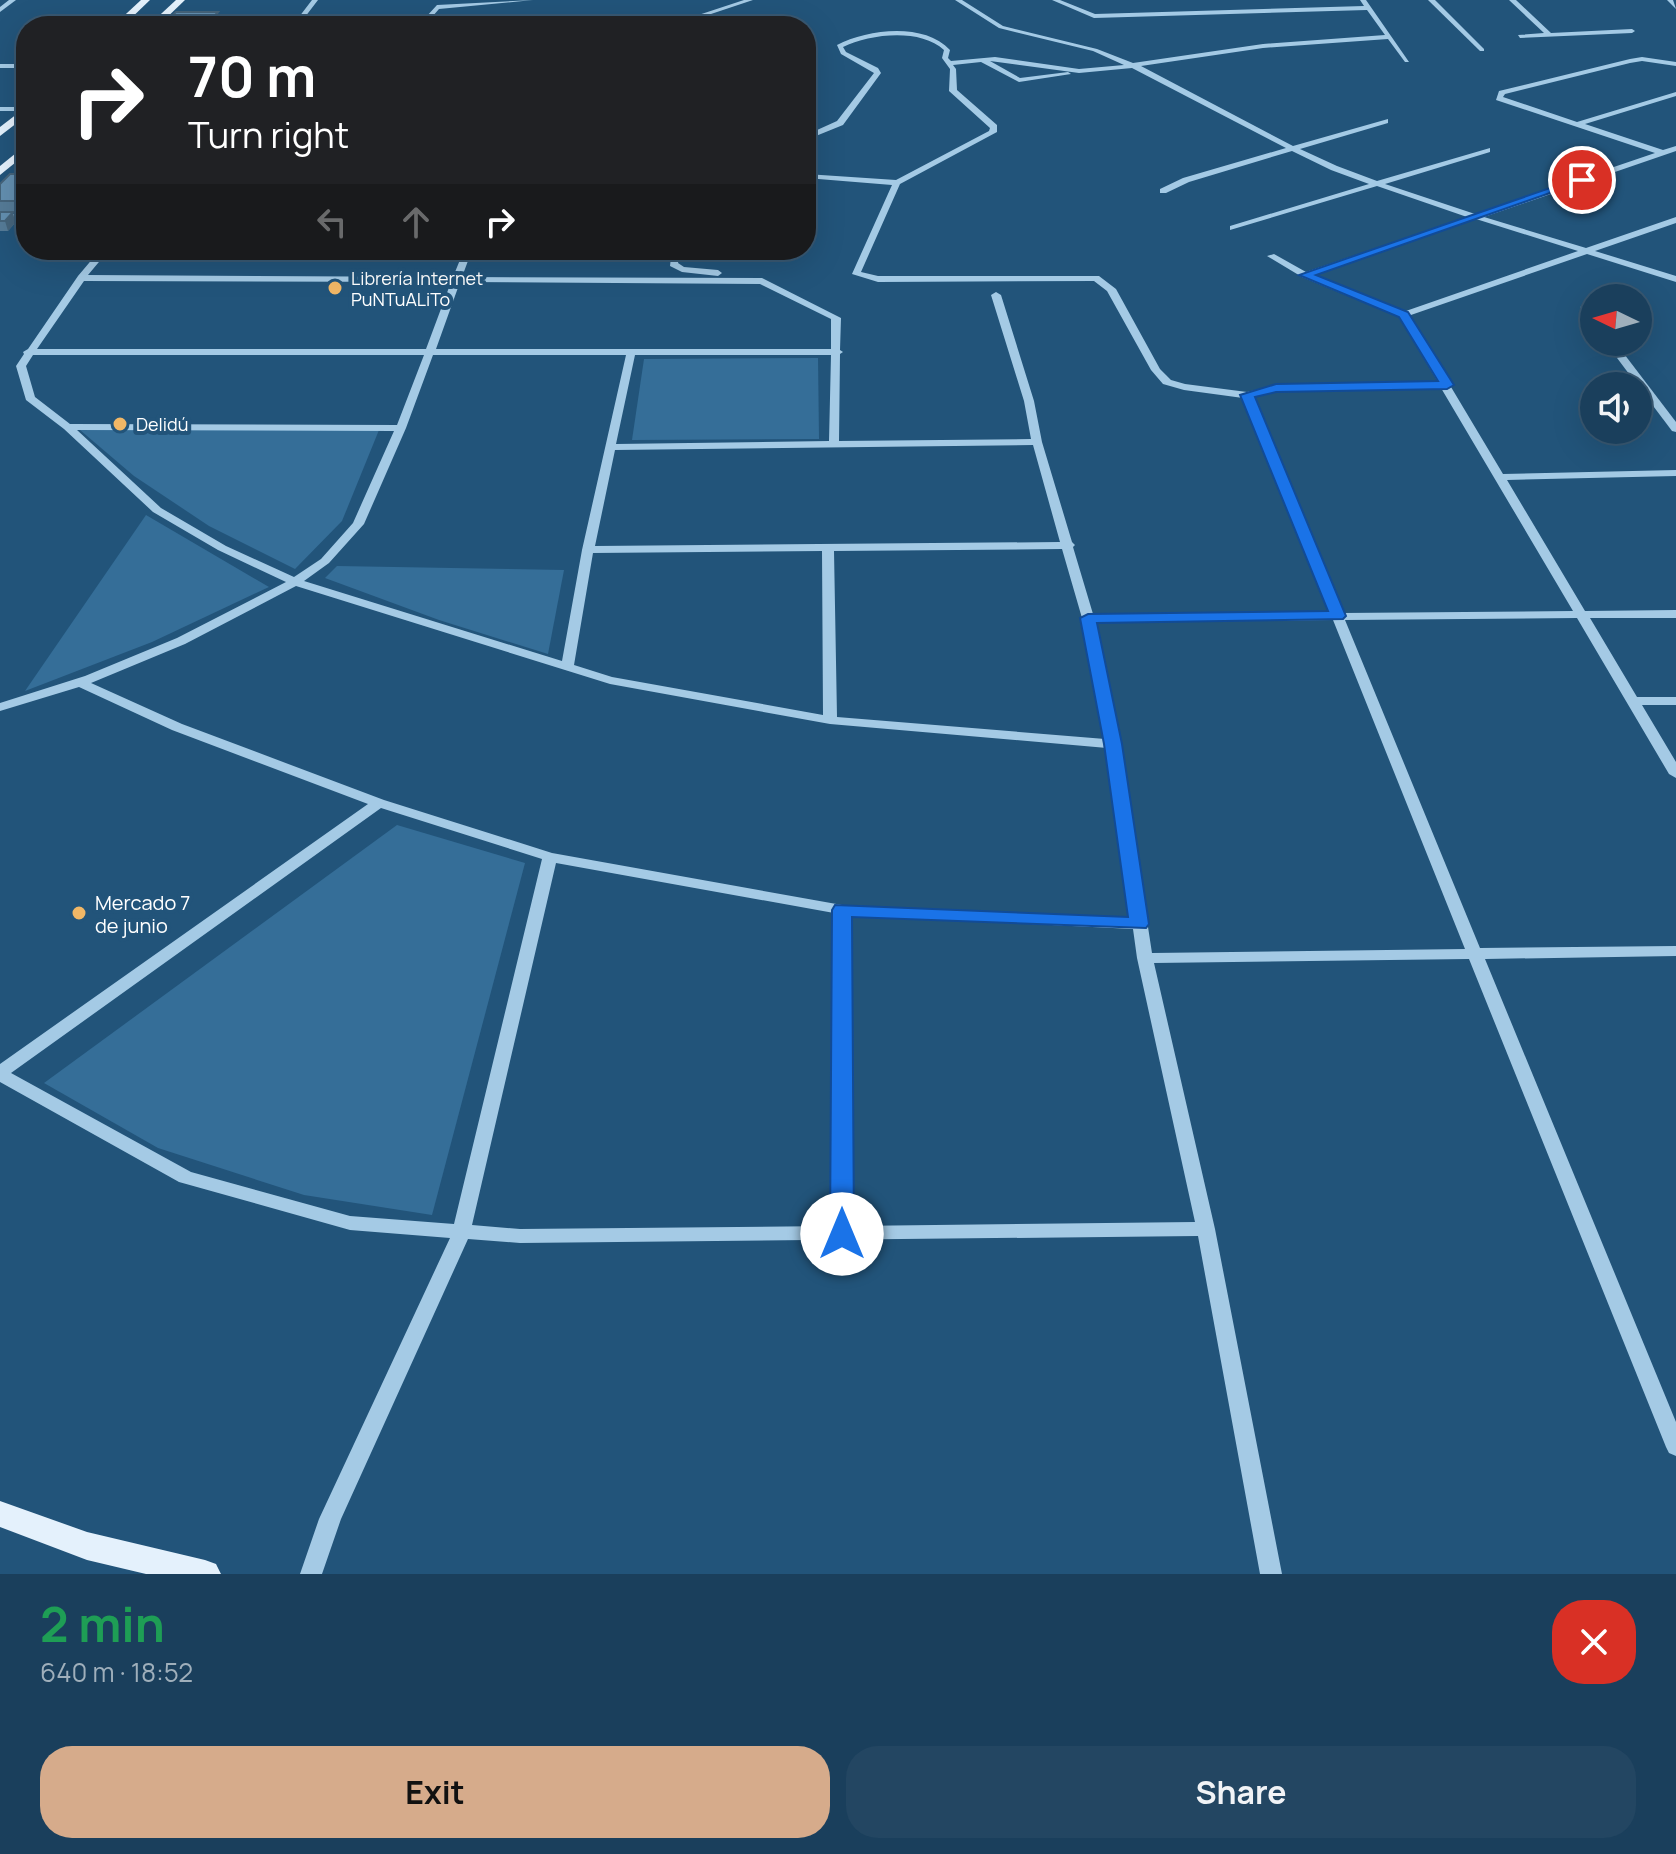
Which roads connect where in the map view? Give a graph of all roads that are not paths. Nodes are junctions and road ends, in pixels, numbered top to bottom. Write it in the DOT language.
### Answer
graph roads {
  1 [pos="13,0"];
  2 [pos="146,0"];
  3 [pos="181,0"];
  4 [pos="315,0"];
  5 [pos="530,0"];
  6 [pos="750,0"];
  7 [pos="958,0"];
  8 [pos="1055,0"];
  9 [pos="1362,0"];
  10 [pos="1431,0"];
  11 [pos="1512,0"];
  12 [pos="1670,0"];
  13 [pos="1676,7"];
  14 [pos="1367,8"];
  15 [pos="0,10"];
  16 [pos="129,16"];
  17 [pos="164,16"];
  18 [pos="303,16"];
  19 [pos="430,16"];
  20 [pos="700,16"];
  21 [pos="1632,31"];
  22 [pos="1550,35"];
  23 [pos="1520,36"];
  24 [pos="1389,37"];
  25 [pos="1482,50"];
  26 [pos="982,60"];
  27 [pos="1407,61"];
  28 [pos="949,63"];
  29 [pos="1676,64"];
  30 [pos="1137,67"];
  31 [pos="1079,71"];
  32 [pos="1676,94"];
  33 [pos="16,118"];
  34 [pos="1385,121"];
  35 [pos="1575,124"];
  36 [pos="0,133"];
  37 [pos="816,134"];
  38 [pos="1292,148"];
  39 [pos="1676,148"];
  40 [pos="1487,150"];
  41 [pos="1663,153"];
  42 [pos="1676,156"];
  43 [pos="16,157"];
  44 [pos="0,172"];
  45 [pos="816,177"];
  46 [pos="897,183"];
  47 [pos="1378,184"];
  48 [pos="1163,191"];
  49 [pos="1475,217"];
  50 [pos="1676,220"];
  51 [pos="1233,228"];
  52 [pos="1590,250"];
  53 [pos="1271,256"];
  54 [pos="96,260"];
  55 [pos="464,260"];
  56 [pos="674,260"];
  57 [pos="1305,275"];
  58 [pos="81,278"];
  59 [pos="1676,279"];
  60 [pos="457,280"];
  61 [pos="762,281"];
  62 [pos="996,295"];
  63 [pos="1403,315"];
  64 [pos="28,352"];
  65 [pos="838,352"];
  66 [pos="429,353"];
  67 [pos="631,353"];
  68 [pos="1621,356"];
  69 [pos="1447,385"];
  70 [pos="1247,395"];
  71 [pos="68,427"];
  72 [pos="401,428"];
  73 [pos="1676,429"];
  74 [pos="1037,442"];
  75 [pos="834,446"];
  76 [pos="613,447"];
  77 [pos="1676,473"];
  78 [pos="1500,477"];
  79 [pos="1069,545"];
  80 [pos="828,548"];
  81 [pos="588,550"];
  82 [pos="295,582"];
  83 [pos="1676,614"];
  84 [pos="1581,615"];
  85 [pos="1338,616"];
  86 [pos="1088,618"];
  87 [pos="567,668"];
  88 [pos="79,682"];
  89 [pos="1633,701"];
  90 [pos="1676,701"];
  91 [pos="0,707"];
  92 [pos="830,720"];
  93 [pos="1113,744"];
  94 [pos="1676,774"];
  95 [pos="379,803"];
  96 [pos="550,857"];
  97 [pos="842,910"];
  98 [pos="1139,924"];
  99 [pos="1676,951"];
  100 [pos="1476,955"];
  101 [pos="1145,958"];
  102 [pos="0,1073"];
  103 [pos="1206,1229"];
  104 [pos="461,1234"];
  105 [pos="842,1234"];
  106 [pos="1676,1447"];
  107 [pos="0,1514"];
  108 [pos="205,1574"];
  109 [pos="311,1574"];
  110 [pos="1271,1574"];
  1 -- 15 [label="street"];
  2 -- 16 [label="main road"];
  3 -- 17 [label="main road"];
  4 -- 18 [label="street"];
  5 -- 19 [label="street"];
  6 -- 20 [label="street"];
  7 -- 30 [label="street"];
  8 -- 14 [label="street"];
  9 -- 14 [label="street"];
  10 -- 25 [label="street"];
  11 -- 22 [label="street"];
  12 -- 13 [label="street"];
  14 -- 24 [label="street"];
  21 -- 22 [label="street"];
  22 -- 23 [label="street"];
  24 -- 27 [label="street"];
  24 -- 30 [label="street"];
  26 -- 28 [label="street"];
  26 -- 31 [label="street"];
  26 -- 31 [label="street"];
  28 -- 37 [label="street"];
  28 -- 46 [label="street"];
  29 -- 35 [label="street"];
  30 -- 31 [label="street"];
  30 -- 38 [label="street"];
  32 -- 35 [label="street"];
  33 -- 36 [label="main road"];
  34 -- 38 [label="street"];
  35 -- 41 [label="street"];
  38 -- 47 [label="street"];
  38 -- 48 [label="street"];
  39 -- 41 [label="street"];
  40 -- 47 [label="street"];
  41 -- 42 [label="street"];
  41 -- 49 [label="street"];
  43 -- 44 [label="main road"];
  45 -- 46 [label="street"];
  46 -- 70 [label="street"];
  47 -- 49 [label="street"];
  47 -- 51 [label="street"];
  49 -- 52 [label="street"];
  49 -- 57 [label="street"];
  50 -- 52 [label="street"];
  52 -- 59 [label="street"];
  52 -- 63 [label="street"];
  53 -- 57 [label="street"];
  54 -- 58 [label="street"];
  55 -- 60 [label="street"];
  56 -- 61 [label="street"];
  57 -- 63 [label="street"];
  58 -- 60 [label="street"];
  58 -- 64 [label="street"];
  60 -- 61 [label="street"];
  60 -- 66 [label="street"];
  61 -- 65 [label="street"];
  62 -- 74 [label="street"];
  63 -- 69 [label="street"];
  64 -- 66 [label="street"];
  64 -- 71 [label="street"];
  65 -- 67 [label="street"];
  65 -- 75 [label="street"];
  66 -- 67 [label="street"];
  66 -- 72 [label="street"];
  67 -- 76 [label="street"];
  68 -- 73 [label="street"];
  69 -- 70 [label="street"];
  69 -- 78 [label="street"];
  70 -- 85 [label="street"];
  71 -- 72 [label="street"];
  71 -- 82 [label="street"];
  72 -- 82 [label="street"];
  74 -- 75 [label="street"];
  74 -- 79 [label="street"];
  75 -- 76 [label="street"];
  76 -- 81 [label="street"];
  77 -- 78 [label="street"];
  78 -- 84 [label="street"];
  79 -- 80 [label="street"];
  79 -- 86 [label="street"];
  80 -- 81 [label="street"];
  80 -- 92 [label="street"];
  81 -- 87 [label="street"];
  82 -- 87 [label="street"];
  82 -- 88 [label="street"];
  83 -- 84 [label="street"];
  84 -- 85 [label="street"];
  84 -- 89 [label="street"];
  85 -- 86 [label="street"];
  85 -- 100 [label="street"];
  86 -- 93 [label="street"];
  87 -- 92 [label="street"];
  88 -- 91 [label="street"];
  88 -- 95 [label="street"];
  89 -- 90 [label="street"];
  89 -- 94 [label="street"];
  92 -- 93 [label="street"];
  93 -- 98 [label="street"];
  95 -- 96 [label="street"];
  95 -- 102 [label="street"];
  96 -- 97 [label="street"];
  96 -- 104 [label="street"];
  97 -- 98 [label="street"];
  97 -- 105 [label="street"];
  98 -- 101 [label="street"];
  99 -- 100 [label="street"];
  100 -- 101 [label="street"];
  100 -- 106 [label="street"];
  101 -- 103 [label="street"];
  102 -- 104 [label="street"];
  103 -- 105 [label="street"];
  103 -- 110 [label="street"];
  104 -- 105 [label="street"];
  104 -- 109 [label="street"];
  107 -- 108 [label="main road"];
}
